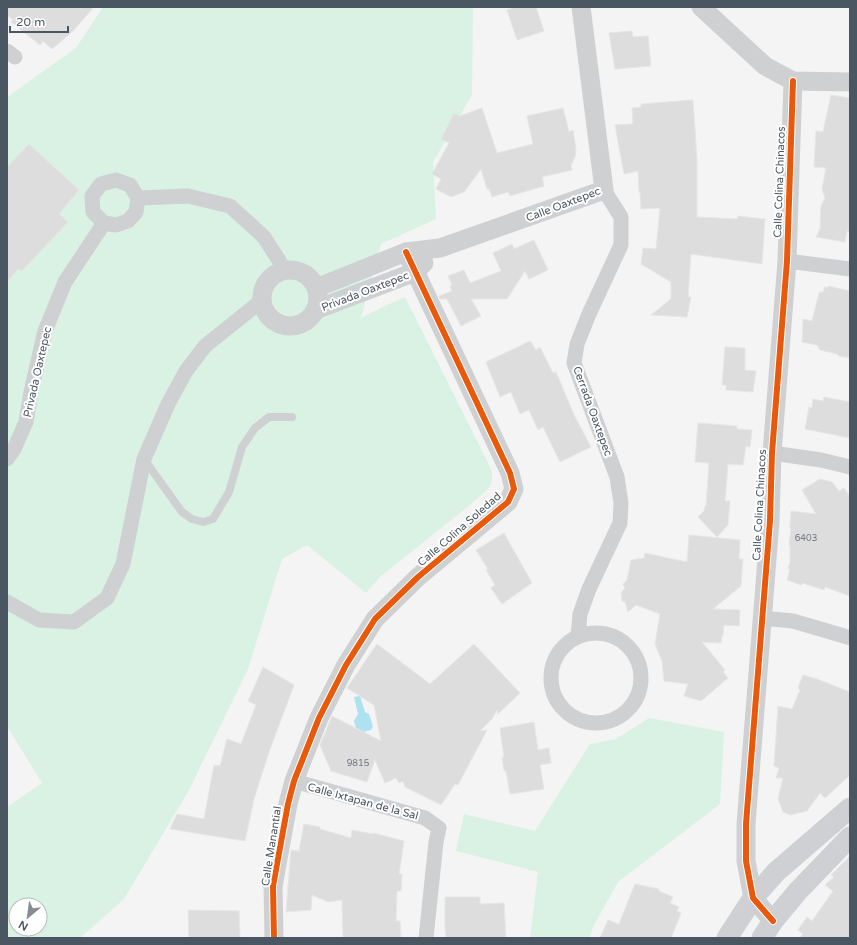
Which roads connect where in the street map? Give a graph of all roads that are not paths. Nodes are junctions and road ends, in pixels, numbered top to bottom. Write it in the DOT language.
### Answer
graph roads {
  1 [pos="581,7"];
  2 [pos="701,7"];
  3 [pos="793,81"];
  4 [pos="850,82"];
  5 [pos="604,190"];
  6 [pos="138,198"];
  7 [pos="104,223"];
  8 [pos="440,248"];
  9 [pos="406,252"];
  10 [pos="787,261"];
  11 [pos="850,269"];
  12 [pos="285,270"];
  13 [pos="415,272"];
  14 [pos="316,288"];
  15 [pos="261,301"];
  16 [pos="315,310"];
  17 [pos="292,417"];
  18 [pos="772,453"];
  19 [pos="144,458"];
  20 [pos="7,459"];
  21 [pos="850,467"];
  22 [pos="7,602"];
  23 [pos="761,618"];
  24 [pos="578,636"];
  25 [pos="850,638"];
  26 [pos="294,782"];
  27 [pos="848,815"];
  28 [pos="850,837"];
  29 [pos="753,898"];
  30 [pos="774,921"];
  31 [pos="274,938"];
  32 [pos="426,938"];
  33 [pos="727,938"];
  34 [pos="762,938"];
  1 -- 5 [label="street, Calle Oaxtepec"];
  2 -- 3 [label="street"];
  3 -- 4 [label="street"];
  3 -- 10 [label="street, Calle Colina Chinacos"];
  5 -- 8 [label="street, Calle Oaxtepec"];
  5 -- 24 [label="street, Cerrada Oaxtepec"];
  6 -- 7 [label="street"];
  6 -- 7 [label="street"];
  6 -- 12 [label="street"];
  7 -- 20 [label="street, Privada Oaxtepec"];
  8 -- 9 [label="street, Calle Oaxtepec"];
  8 -- 13 [label="street, Calle Oaxtepec"];
  9 -- 13 [label="street, Calle Colina Soledad"];
  9 -- 14 [label="street, Privada Oaxtepec"];
  10 -- 11 [label="street"];
  10 -- 18 [label="street, Calle Colina Chinacos"];
  12 -- 14 [label="street"];
  12 -- 15 [label="street"];
  13 -- 16 [label="street, Privada Oaxtepec"];
  13 -- 26 [label="street, Calle Colina Soledad"];
  14 -- 16 [label="street"];
  15 -- 16 [label="street"];
  15 -- 19 [label="street"];
  17 -- 19 [label="lane"];
  18 -- 21 [label="street"];
  18 -- 23 [label="street, Calle Colina Chinacos"];
  19 -- 22 [label="street"];
  23 -- 25 [label="street"];
  23 -- 29 [label="street, Calle Colina Chinacos"];
  24 -- 24 [label="street"];
  26 -- 31 [label="street, Calle Manantial"];
  26 -- 32 [label="street, Calle Ixtapan de la Sal"];
  27 -- 29 [label="main road"];
  28 -- 30 [label="main road"];
  29 -- 30 [label="street"];
  29 -- 33 [label="main road"];
  30 -- 34 [label="main road"];
}
